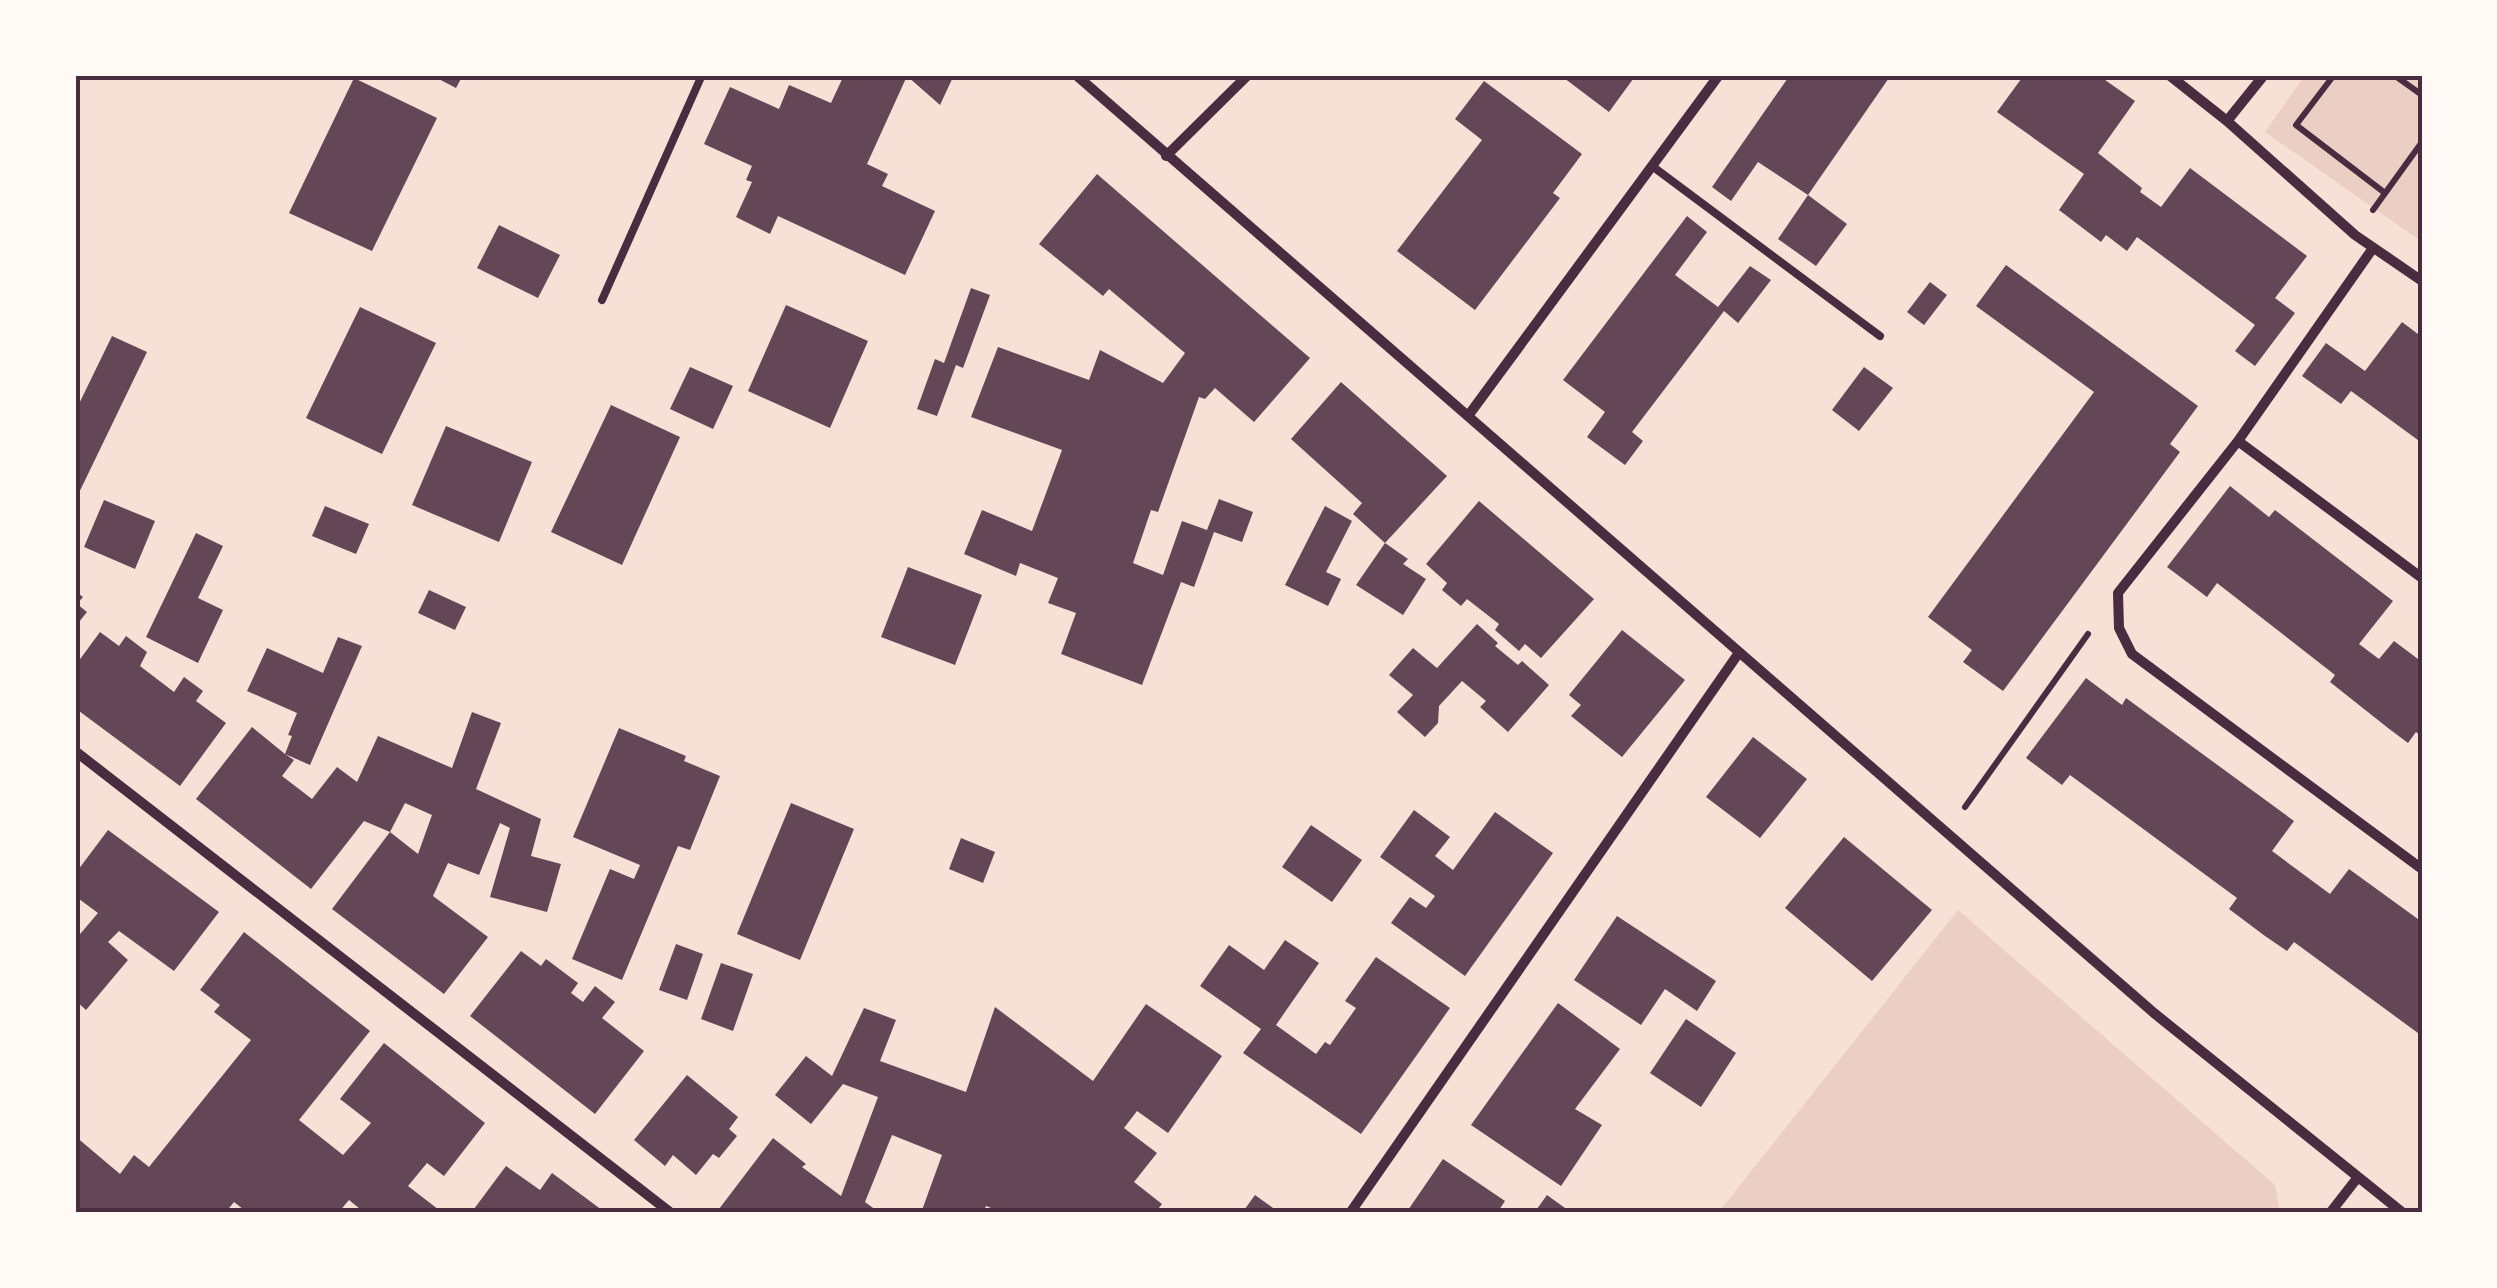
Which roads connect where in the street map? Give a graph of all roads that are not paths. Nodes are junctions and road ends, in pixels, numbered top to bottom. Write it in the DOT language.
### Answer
graph roads {
  1 [pos="702,75"];
  2 [pos="1076,75"];
  3 [pos="1248,75"];
  4 [pos="1719,75"];
  5 [pos="2169,75"];
  6 [pos="2264,75"];
  7 [pos="2227,121"];
  8 [pos="1166,156"];
  9 [pos="1652,166"];
  10 [pos="2373,248"];
  11 [pos="2422,281"];
  12 [pos="602,300"];
  13 [pos="1880,336"];
  14 [pos="1468,416"];
  15 [pos="2238,441"];
  16 [pos="2422,578"];
  17 [pos="1738,654"];
  18 [pos="75,752"];
  19 [pos="2422,868"];
  20 [pos="2358,1177"];
  21 [pos="671,1213"];
  22 [pos="1350,1213"];
  23 [pos="2330,1213"];
  24 [pos="2403,1213"];
  1 -- 12 [label="lane"];
  2 -- 8 [label="street"];
  3 -- 8 [label="street"];
  4 -- 9 [label="street"];
  5 -- 7 [label="street"];
  6 -- 7 [label="street"];
  7 -- 10 [label="street"];
  8 -- 14 [label="street"];
  9 -- 13 [label="lane"];
  9 -- 14 [label="street"];
  10 -- 11 [label="street"];
  10 -- 15 [label="street"];
  14 -- 17 [label="street"];
  15 -- 16 [label="street"];
  15 -- 19 [label="street"];
  17 -- 20 [label="street"];
  17 -- 22 [label="street"];
  18 -- 21 [label="street"];
  20 -- 23 [label="street"];
  20 -- 24 [label="street"];
}
